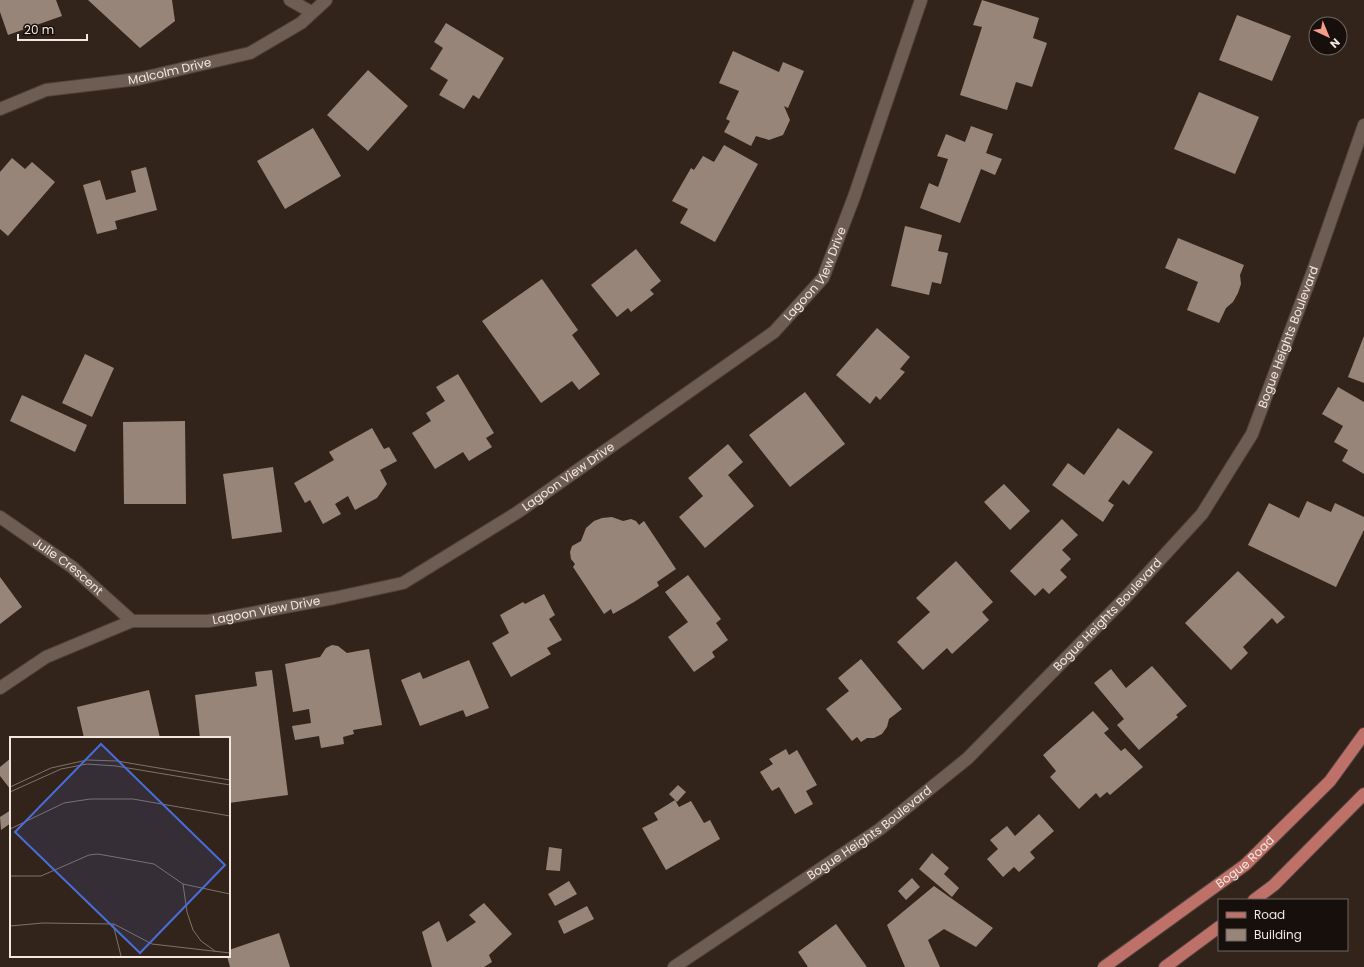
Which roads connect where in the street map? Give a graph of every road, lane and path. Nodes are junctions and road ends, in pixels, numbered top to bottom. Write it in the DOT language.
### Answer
graph roads {
  1 [pos="290,0"];
  2 [pos="326,0"];
  3 [pos="920,0"];
  4 [pos="311,12"];
  5 [pos="0,109"];
  6 [pos="1364,125"];
  7 [pos="0,517"];
  8 [pos="132,621"];
  9 [pos="0,688"];
  10 [pos="1364,734"];
  11 [pos="1364,794"];
  12 [pos="1255,899"];
  13 [pos="1218,928"];
  14 [pos="674,967"];
  15 [pos="1104,967"];
  16 [pos="1165,967"];
  1 -- 4 [label="street"];
  2 -- 4 [label="street, Malcolm Drive"];
  3 -- 8 [label="street, Lagoon View Drive"];
  4 -- 5 [label="street, Malcolm Drive"];
  6 -- 14 [label="street, Bogue Heights Boulevard"];
  7 -- 8 [label="street, Julie Crescent"];
  8 -- 9 [label="street, Lagoon View Drive"];
  10 -- 15 [label="main road, Bogue Road"];
  11 -- 12 [label="main road"];
  13 -- 16 [label="main road"];
}
